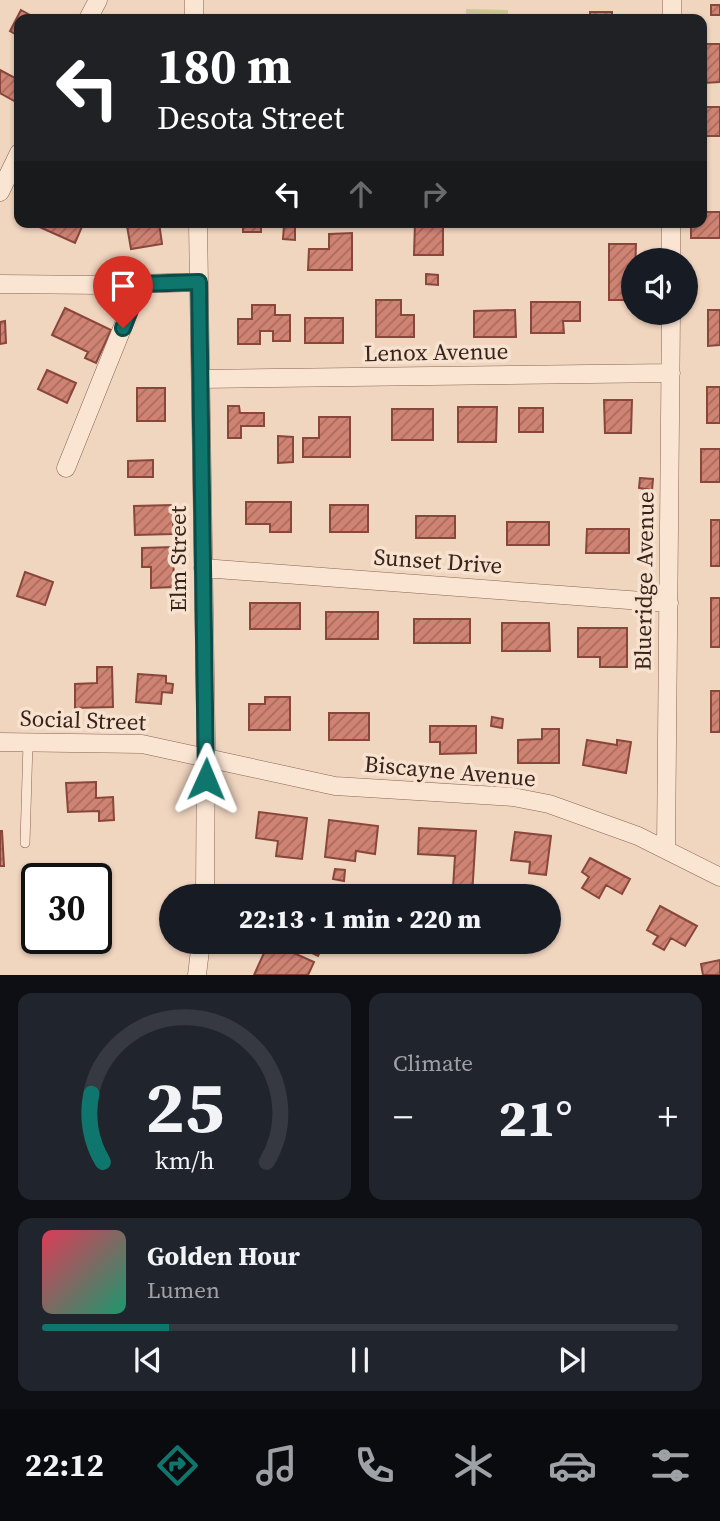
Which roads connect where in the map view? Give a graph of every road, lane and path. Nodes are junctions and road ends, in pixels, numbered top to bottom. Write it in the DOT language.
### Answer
graph roads {
  1 [pos="14,163"];
  2 [pos="0,192"];
  3 [pos="198,228"];
  4 [pos="671,228"];
  5 [pos="671,248"];
  6 [pos="199,282"];
  7 [pos="0,284"];
  8 [pos="140,284"];
  9 [pos="671,325"];
  10 [pos="671,373"];
  11 [pos="201,379"];
  12 [pos="66,468"];
  13 [pos="203,568"];
  14 [pos="669,603"];
  15 [pos="0,743"];
  16 [pos="28,743"];
  17 [pos="206,757"];
  18 [pos="25,843"];
  19 [pos="666,849"];
  20 [pos="720,877"];
  21 [pos="205,884"];
  22 [pos="200,954"];
  23 [pos="197,975"];
  1 -- 2 [label="street"];
  3 -- 6 [label="street, Elm Street"];
  4 -- 5 [label="street"];
  6 -- 8 [label="street"];
  6 -- 11 [label="street, Elm Street"];
  7 -- 8 [label="street"];
  8 -- 12 [label="street"];
  9 -- 10 [label="street, Blueridge Avenue"];
  10 -- 11 [label="street, Lenox Avenue"];
  10 -- 14 [label="street, Blueridge Avenue"];
  11 -- 13 [label="street, Elm Street"];
  13 -- 14 [label="street, Sunset Drive"];
  13 -- 17 [label="street, Elm Street"];
  14 -- 19 [label="street, Blueridge Avenue"];
  15 -- 16 [label="street, Social Street"];
  16 -- 17 [label="street, Social Street"];
  16 -- 18 [label="lane"];
  17 -- 19 [label="street, Biscayne Avenue"];
  17 -- 21 [label="street, Elm Street"];
  19 -- 20 [label="street, Biscayne Avenue"];
  22 -- 23 [label="street"];
}
